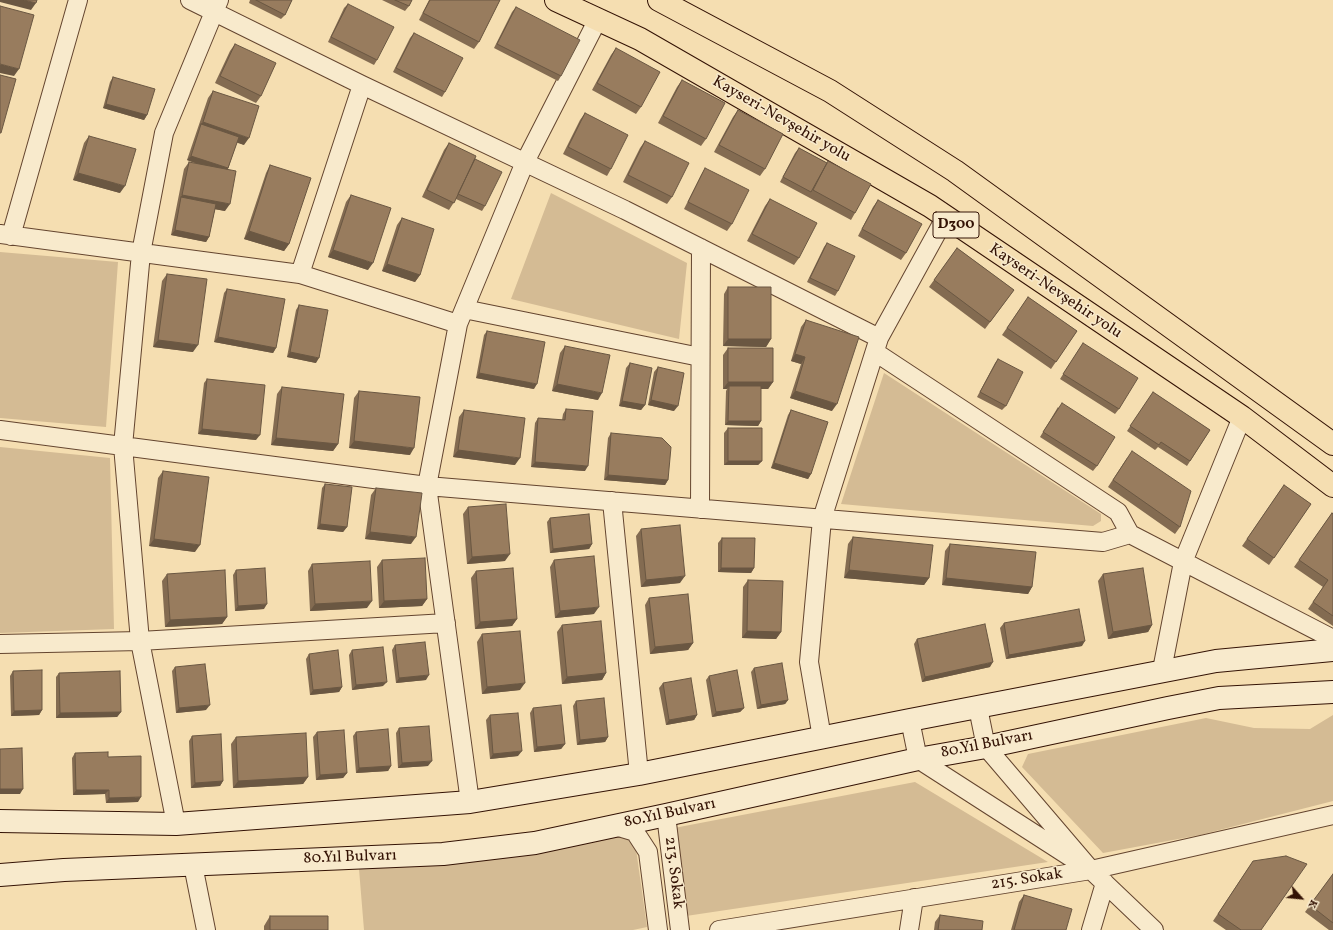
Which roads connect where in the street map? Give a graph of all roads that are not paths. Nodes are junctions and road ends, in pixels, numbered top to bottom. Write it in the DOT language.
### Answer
graph roads {
  1 [pos="78,0"];
  2 [pos="190,0"];
  3 [pos="556,0"];
  4 [pos="659,0"];
  5 [pos="216,6"];
  6 [pos="598,19"];
  7 [pos="362,84"];
  8 [pos="525,162"];
  9 [pos="946,218"];
  10 [pos="5,235"];
  11 [pos="701,248"];
  12 [pos="141,253"];
  13 [pos="300,274"];
  14 [pos="461,317"];
  15 [pos="878,345"];
  16 [pos="700,357"];
  17 [pos="1242,417"];
  18 [pos="0,430"];
  19 [pos="1333,444"];
  20 [pos="123,446"];
  21 [pos="428,486"];
  22 [pos="1333,486"];
  23 [pos="612,501"];
  24 [pos="700,509"];
  25 [pos="822,519"];
  26 [pos="1130,534"];
  27 [pos="1183,562"];
  28 [pos="446,623"];
  29 [pos="1333,639"];
  30 [pos="140,641"];
  31 [pos="0,644"];
  32 [pos="1333,650"];
  33 [pos="1162,670"];
  34 [pos="1333,692"];
  35 [pos="978,708"];
  36 [pos="910,720"];
  37 [pos="822,738"];
  38 [pos="986,747"];
  39 [pos="918,759"];
  40 [pos="639,774"];
  41 [pos="470,802"];
  42 [pos="666,815"];
  43 [pos="1333,815"];
  44 [pos="0,821"];
  45 [pos="176,824"];
  46 [pos="615,826"];
  47 [pos="194,865"];
  48 [pos="1091,870"];
  49 [pos="0,874"];
  50 [pos="1104,883"];
  51 [pos="914,898"];
  52 [pos="206,930"];
  53 [pos="658,930"];
  54 [pos="680,930"];
  55 [pos="719,930"];
  56 [pos="910,930"];
  57 [pos="1091,930"];
  58 [pos="1154,930"];
  1 -- 10 [label="street"];
  2 -- 5 [label="street"];
  3 -- 6 [label="highway, Kayseri-Nevşehir yolu / D300"];
  4 -- 19 [label="highway, D300"];
  5 -- 7 [label="street"];
  5 -- 12 [label="street"];
  6 -- 8 [label="street"];
  6 -- 9 [label="highway, Kayseri-Nevşehir yolu / D300"];
  7 -- 8 [label="street"];
  7 -- 13 [label="street"];
  8 -- 11 [label="street"];
  8 -- 14 [label="street"];
  9 -- 15 [label="street"];
  9 -- 17 [label="highway, Kayseri-Nevşehir yolu / D300"];
  10 -- 12 [label="street"];
  11 -- 15 [label="street"];
  11 -- 16 [label="street"];
  12 -- 13 [label="street"];
  12 -- 20 [label="street"];
  13 -- 14 [label="street"];
  14 -- 16 [label="street"];
  14 -- 21 [label="street"];
  15 -- 25 [label="street"];
  15 -- 26 [label="street"];
  16 -- 24 [label="street"];
  17 -- 22 [label="highway, Kayseri-Nevşehir yolu / D300"];
  17 -- 27 [label="street"];
  18 -- 20 [label="street"];
  20 -- 21 [label="street"];
  20 -- 30 [label="street"];
  21 -- 23 [label="street"];
  21 -- 28 [label="street"];
  23 -- 24 [label="street"];
  23 -- 40 [label="street"];
  24 -- 25 [label="street"];
  25 -- 26 [label="street"];
  25 -- 37 [label="street"];
  26 -- 27 [label="street"];
  27 -- 29 [label="street"];
  27 -- 33 [label="street"];
  28 -- 30 [label="street"];
  28 -- 41 [label="street"];
  30 -- 31 [label="street"];
  30 -- 45 [label="street"];
  32 -- 33 [label="street"];
  33 -- 35 [label="street"];
  34 -- 38 [label="street, 80.Yıl Bulvarı"];
  35 -- 36 [label="street"];
  35 -- 38 [label="street"];
  36 -- 37 [label="street"];
  36 -- 39 [label="street"];
  37 -- 40 [label="street"];
  38 -- 39 [label="street, 80.Yıl Bulvarı"];
  38 -- 48 [label="street"];
  39 -- 42 [label="street, 80.Yıl Bulvarı"];
  39 -- 48 [label="street"];
  40 -- 41 [label="street"];
  41 -- 45 [label="street"];
  42 -- 46 [label="street, 80.Yıl Bulvarı"];
  42 -- 54 [label="street, 213. Sokak"];
  43 -- 48 [label="street, 215. Sokak"];
  44 -- 45 [label="street"];
  46 -- 47 [label="street, 80.Yıl Bulvarı"];
  46 -- 53 [label="street, 213. Sokak"];
  47 -- 49 [label="street, 80.Yıl Bulvarı"];
  47 -- 52 [label="street"];
  48 -- 50 [label="street"];
  48 -- 51 [label="street, 215. Sokak"];
  50 -- 57 [label="street"];
  50 -- 58 [label="street"];
  51 -- 55 [label="street, 215. Sokak"];
  51 -- 56 [label="street"];
}
